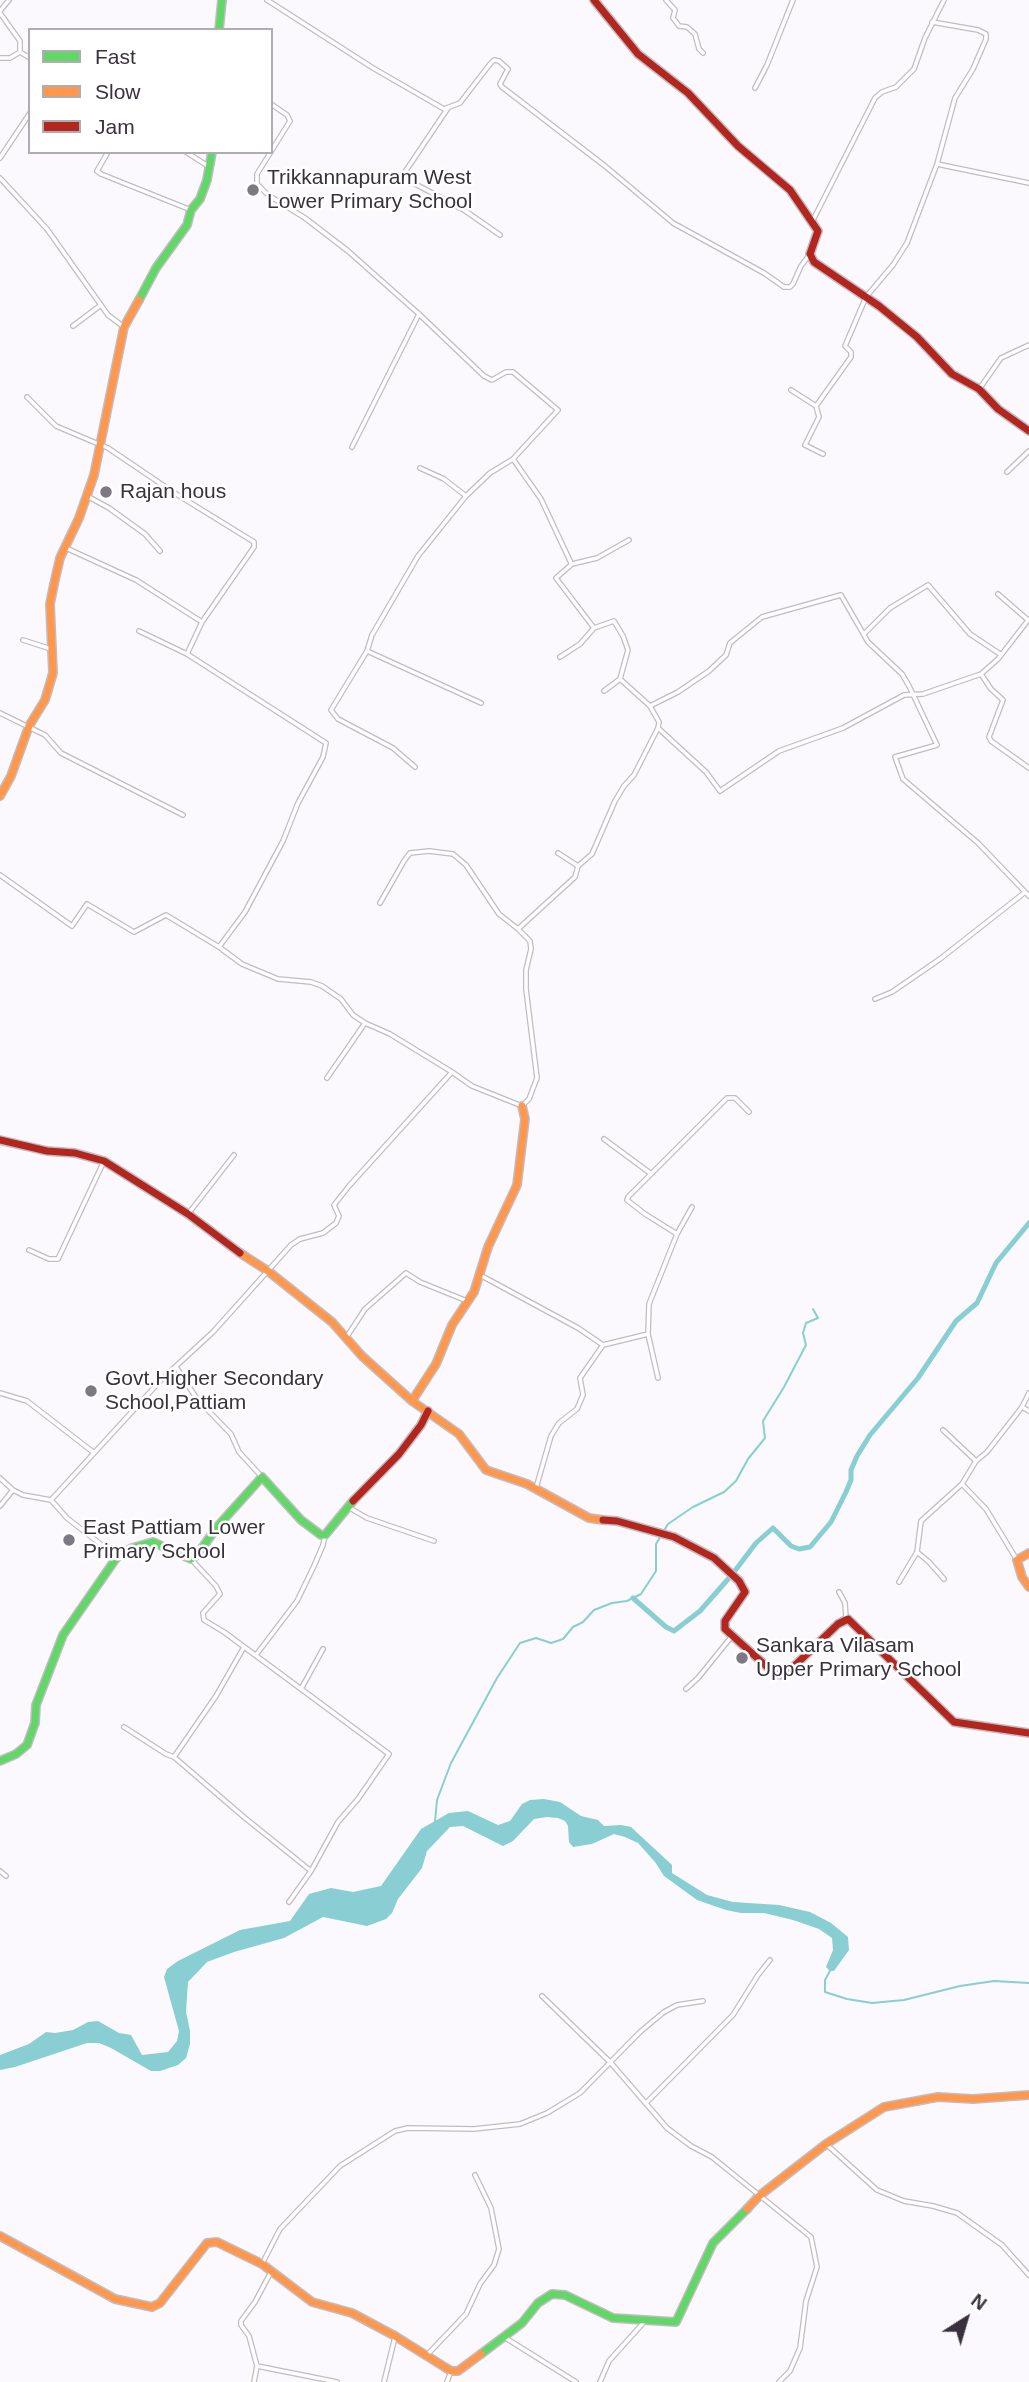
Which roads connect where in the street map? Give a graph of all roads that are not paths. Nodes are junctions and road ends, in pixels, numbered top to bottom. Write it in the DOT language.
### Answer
graph roads {
  1 [pos="9,0"];
  2 [pos="222,0"];
  3 [pos="267,0"];
  4 [pos="666,0"];
  5 [pos="793,0"];
  6 [pos="944,0"];
  7 [pos="599,2"];
  8 [pos="0,12"];
  9 [pos="932,22"];
  10 [pos="219,28"];
  11 [pos="20,52"];
  12 [pos="703,53"];
  13 [pos="28,57"];
  14 [pos="0,58"];
  15 [pos="755,88"];
  16 [pos="273,105"];
  17 [pos="448,108"];
  18 [pos="28,116"];
  19 [pos="273,148"];
  20 [pos="107,154"];
  21 [pos="189,154"];
  22 [pos="212,154"];
  23 [pos="269,154"];
  24 [pos="0,158"];
  25 [pos="937,164"];
  26 [pos="210,167"];
  27 [pos="0,178"];
  28 [pos="1029,183"];
  29 [pos="191,210"];
  30 [pos="813,220"];
  31 [pos="500,235"];
  32 [pos="810,254"];
  33 [pos="866,297"];
  34 [pos="101,305"];
  35 [pos="419,314"];
  36 [pos="73,326"];
  37 [pos="124,327"];
  38 [pos="1029,345"];
  39 [pos="979,389"];
  40 [pos="791,390"];
  41 [pos="27,397"];
  42 [pos="816,406"];
  43 [pos="1029,431"];
  44 [pos="101,446"];
  45 [pos="352,447"];
  46 [pos="1029,451"];
  47 [pos="823,454"];
  48 [pos="513,459"];
  49 [pos="420,468"];
  50 [pos="1007,472"];
  51 [pos="86,495"];
  52 [pos="466,496"];
  53 [pos="629,540"];
  54 [pos="65,548"];
  55 [pos="160,551"];
  56 [pos="572,564"];
  57 [pos="998,594"];
  58 [pos="1029,620"];
  59 [pos="202,622"];
  60 [pos="594,628"];
  61 [pos="139,631"];
  62 [pos="864,634"];
  63 [pos="23,640"];
  64 [pos="52,649"];
  65 [pos="367,651"];
  66 [pos="187,654"];
  67 [pos="1000,654"];
  68 [pos="560,657"];
  69 [pos="981,674"];
  70 [pos="620,679"];
  71 [pos="604,691"];
  72 [pos="915,694"];
  73 [pos="481,703"];
  74 [pos="650,706"];
  75 [pos="0,713"];
  76 [pos="29,727"];
  77 [pos="658,728"];
  78 [pos="415,767"];
  79 [pos="1029,768"];
  80 [pos="0,796"];
  81 [pos="183,815"];
  82 [pos="558,853"];
  83 [pos="578,866"];
  84 [pos="0,875"];
  85 [pos="1024,893"];
  86 [pos="1029,896"];
  87 [pos="380,903"];
  88 [pos="518,929"];
  89 [pos="219,947"];
  90 [pos="875,999"];
  91 [pos="365,1023"];
  92 [pos="452,1072"];
  93 [pos="327,1078"];
  94 [pos="522,1106"];
  95 [pos="749,1112"];
  96 [pos="604,1139"];
  97 [pos="0,1140"];
  98 [pos="234,1155"];
  99 [pos="104,1161"];
  100 [pos="650,1173"];
  101 [pos="692,1207"];
  102 [pos="188,1214"];
  103 [pos="677,1234"];
  104 [pos="29,1250"];
  105 [pos="268,1271"];
  106 [pos="480,1275"];
  107 [pos="467,1301"];
  108 [pos="648,1334"];
  109 [pos="346,1338"];
  110 [pos="603,1345"];
  111 [pos="176,1367"];
  112 [pos="658,1378"];
  113 [pos="0,1393"];
  114 [pos="1029,1393"];
  115 [pos="412,1401"];
  116 [pos="1022,1407"];
  117 [pos="428,1411"];
  118 [pos="1029,1411"];
  119 [pos="943,1430"];
  120 [pos="93,1452"];
  121 [pos="976,1461"];
  122 [pos="262,1477"];
  123 [pos="0,1478"];
  124 [pos="962,1484"];
  125 [pos="536,1488"];
  126 [pos="13,1490"];
  127 [pos="51,1500"];
  128 [pos="0,1506"];
  129 [pos="348,1506"];
  130 [pos="325,1535"];
  131 [pos="434,1541"];
  132 [pos="918,1552"];
  133 [pos="1029,1553"];
  134 [pos="117,1557"];
  135 [pos="191,1559"];
  136 [pos="1017,1560"];
  137 [pos="944,1579"];
  138 [pos="899,1582"];
  139 [pos="1029,1587"];
  140 [pos="839,1592"];
  141 [pos="846,1618"];
  142 [pos="732,1636"];
  143 [pos="244,1647"];
  144 [pos="323,1648"];
  145 [pos="256,1655"];
  146 [pos="301,1689"];
  147 [pos="686,1689"];
  148 [pos="124,1727"];
  149 [pos="1029,1732"];
  150 [pos="174,1757"];
  151 [pos="0,1761"];
  152 [pos="0,1871"];
  153 [pos="311,1871"];
  154 [pos="6,1876"];
  155 [pos="289,1902"];
  156 [pos="770,1960"];
  157 [pos="542,1996"];
  158 [pos="703,2001"];
  159 [pos="611,2063"];
  160 [pos="1029,2095"];
  161 [pos="646,2104"];
  162 [pos="826,2144"];
  163 [pos="475,2175"];
  164 [pos="759,2196"];
  165 [pos="0,2236"];
  166 [pos="262,2264"];
  167 [pos="271,2272"];
  168 [pos="1029,2275"];
  169 [pos="646,2319"];
  170 [pos="395,2336"];
  171 [pos="504,2337"];
  172 [pos="427,2355"];
  173 [pos="257,2366"];
  174 [pos="451,2371"];
  175 [pos="254,2382"];
  176 [pos="337,2382"];
  177 [pos="384,2382"];
  178 [pos="447,2382"];
  179 [pos="576,2382"];
  180 [pos="600,2382"];
  181 [pos="779,2382"];
  1 -- 8 [label="street"];
  2 -- 10 [label="main road"];
  3 -- 17 [label="street"];
  4 -- 12 [label="street"];
  5 -- 15 [label="street"];
  6 -- 9 [label="street"];
  7 -- 30 [label="main road"];
  8 -- 11 [label="street"];
  9 -- 25 [label="street"];
  9 -- 30 [label="street"];
  11 -- 13 [label="street"];
  11 -- 14 [label="street"];
  16 -- 19 [label="street"];
  17 -- 31 [label="street"];
  17 -- 32 [label="street"];
  18 -- 24 [label="street"];
  20 -- 29 [label="street"];
  21 -- 26 [label="street"];
  22 -- 26 [label="main road"];
  23 -- 35 [label="street"];
  25 -- 28 [label="street"];
  25 -- 33 [label="street"];
  26 -- 29 [label="main road"];
  27 -- 34 [label="street"];
  29 -- 37 [label="main road"];
  30 -- 32 [label="main road"];
  32 -- 33 [label="main road"];
  33 -- 39 [label="main road"];
  33 -- 42 [label="street"];
  34 -- 36 [label="street"];
  34 -- 37 [label="street"];
  35 -- 45 [label="street"];
  35 -- 48 [label="street"];
  37 -- 44 [label="main road"];
  38 -- 39 [label="street"];
  39 -- 43 [label="main road"];
  40 -- 42 [label="street"];
  41 -- 44 [label="street"];
  42 -- 47 [label="street"];
  44 -- 51 [label="main road"];
  44 -- 59 [label="street"];
  46 -- 50 [label="street"];
  48 -- 52 [label="street"];
  48 -- 56 [label="street"];
  49 -- 52 [label="street"];
  51 -- 54 [label="main road"];
  51 -- 55 [label="street"];
  52 -- 65 [label="street"];
  53 -- 56 [label="street"];
  54 -- 59 [label="street"];
  54 -- 64 [label="main road"];
  56 -- 60 [label="street"];
  57 -- 58 [label="street"];
  58 -- 67 [label="street"];
  59 -- 66 [label="street"];
  60 -- 68 [label="street"];
  60 -- 70 [label="street"];
  61 -- 66 [label="street"];
  62 -- 67 [label="street"];
  62 -- 72 [label="street"];
  62 -- 74 [label="street"];
  63 -- 64 [label="street"];
  64 -- 76 [label="main road"];
  65 -- 73 [label="street"];
  65 -- 78 [label="street"];
  66 -- 89 [label="street"];
  67 -- 69 [label="street"];
  69 -- 72 [label="street"];
  69 -- 79 [label="street"];
  70 -- 71 [label="street"];
  70 -- 74 [label="street"];
  72 -- 77 [label="street"];
  72 -- 85 [label="street"];
  74 -- 77 [label="street"];
  75 -- 76 [label="street"];
  76 -- 80 [label="main road"];
  76 -- 81 [label="street"];
  77 -- 83 [label="street"];
  82 -- 83 [label="street"];
  83 -- 88 [label="street"];
  84 -- 89 [label="street"];
  85 -- 86 [label="street"];
  85 -- 90 [label="street"];
  87 -- 88 [label="street"];
  88 -- 94 [label="street"];
  89 -- 91 [label="street"];
  91 -- 92 [label="street"];
  91 -- 93 [label="street"];
  92 -- 94 [label="street"];
  92 -- 105 [label="street"];
  94 -- 106 [label="main road"];
  95 -- 100 [label="street"];
  96 -- 100 [label="street"];
  97 -- 99 [label="main road"];
  98 -- 102 [label="street"];
  99 -- 102 [label="main road"];
  99 -- 104 [label="street"];
  100 -- 103 [label="street"];
  101 -- 103 [label="street"];
  102 -- 105 [label="main road"];
  103 -- 108 [label="street"];
  105 -- 109 [label="main road"];
  105 -- 111 [label="street"];
  106 -- 107 [label="main road"];
  106 -- 110 [label="street"];
  107 -- 109 [label="street"];
  107 -- 115 [label="main road"];
  108 -- 110 [label="street"];
  108 -- 112 [label="street"];
  109 -- 115 [label="main road"];
  110 -- 125 [label="street"];
  111 -- 120 [label="street"];
  111 -- 122 [label="street"];
  113 -- 120 [label="street"];
  114 -- 116 [label="street"];
  115 -- 117 [label="main road"];
  116 -- 118 [label="street"];
  116 -- 121 [label="street"];
  117 -- 125 [label="main road"];
  117 -- 129 [label="main road"];
  119 -- 121 [label="street"];
  120 -- 127 [label="street"];
  121 -- 124 [label="street"];
  122 -- 130 [label="main road"];
  122 -- 135 [label="main road"];
  123 -- 126 [label="street"];
  124 -- 132 [label="street"];
  124 -- 136 [label="street"];
  125 -- 142 [label="main road"];
  126 -- 127 [label="street"];
  126 -- 128 [label="street"];
  127 -- 134 [label="street"];
  129 -- 130 [label="main road"];
  129 -- 131 [label="street"];
  130 -- 145 [label="street"];
  132 -- 137 [label="street"];
  132 -- 138 [label="street"];
  133 -- 136 [label="main road"];
  134 -- 135 [label="main road"];
  134 -- 151 [label="main road"];
  135 -- 143 [label="street"];
  136 -- 139 [label="main road"];
  140 -- 141 [label="street"];
  141 -- 142 [label="main road"];
  141 -- 149 [label="main road"];
  142 -- 147 [label="street"];
  143 -- 145 [label="street"];
  143 -- 150 [label="street"];
  144 -- 146 [label="street"];
  145 -- 146 [label="street"];
  146 -- 153 [label="street"];
  148 -- 150 [label="street"];
  150 -- 153 [label="street"];
  152 -- 154 [label="street"];
  153 -- 155 [label="street"];
  156 -- 161 [label="street"];
  157 -- 159 [label="street"];
  158 -- 159 [label="street"];
  159 -- 161 [label="street"];
  159 -- 166 [label="street"];
  160 -- 162 [label="main road"];
  161 -- 164 [label="street"];
  162 -- 164 [label="main road"];
  162 -- 168 [label="street"];
  163 -- 172 [label="street"];
  164 -- 169 [label="main road"];
  164 -- 181 [label="street"];
  165 -- 166 [label="main road"];
  166 -- 167 [label="main road"];
  167 -- 170 [label="main road"];
  167 -- 173 [label="street"];
  169 -- 171 [label="main road"];
  169 -- 180 [label="street"];
  170 -- 172 [label="main road"];
  170 -- 177 [label="street"];
  171 -- 174 [label="main road"];
  171 -- 179 [label="street"];
  172 -- 174 [label="main road"];
  173 -- 175 [label="street"];
  173 -- 176 [label="street"];
  174 -- 178 [label="street"];
}
